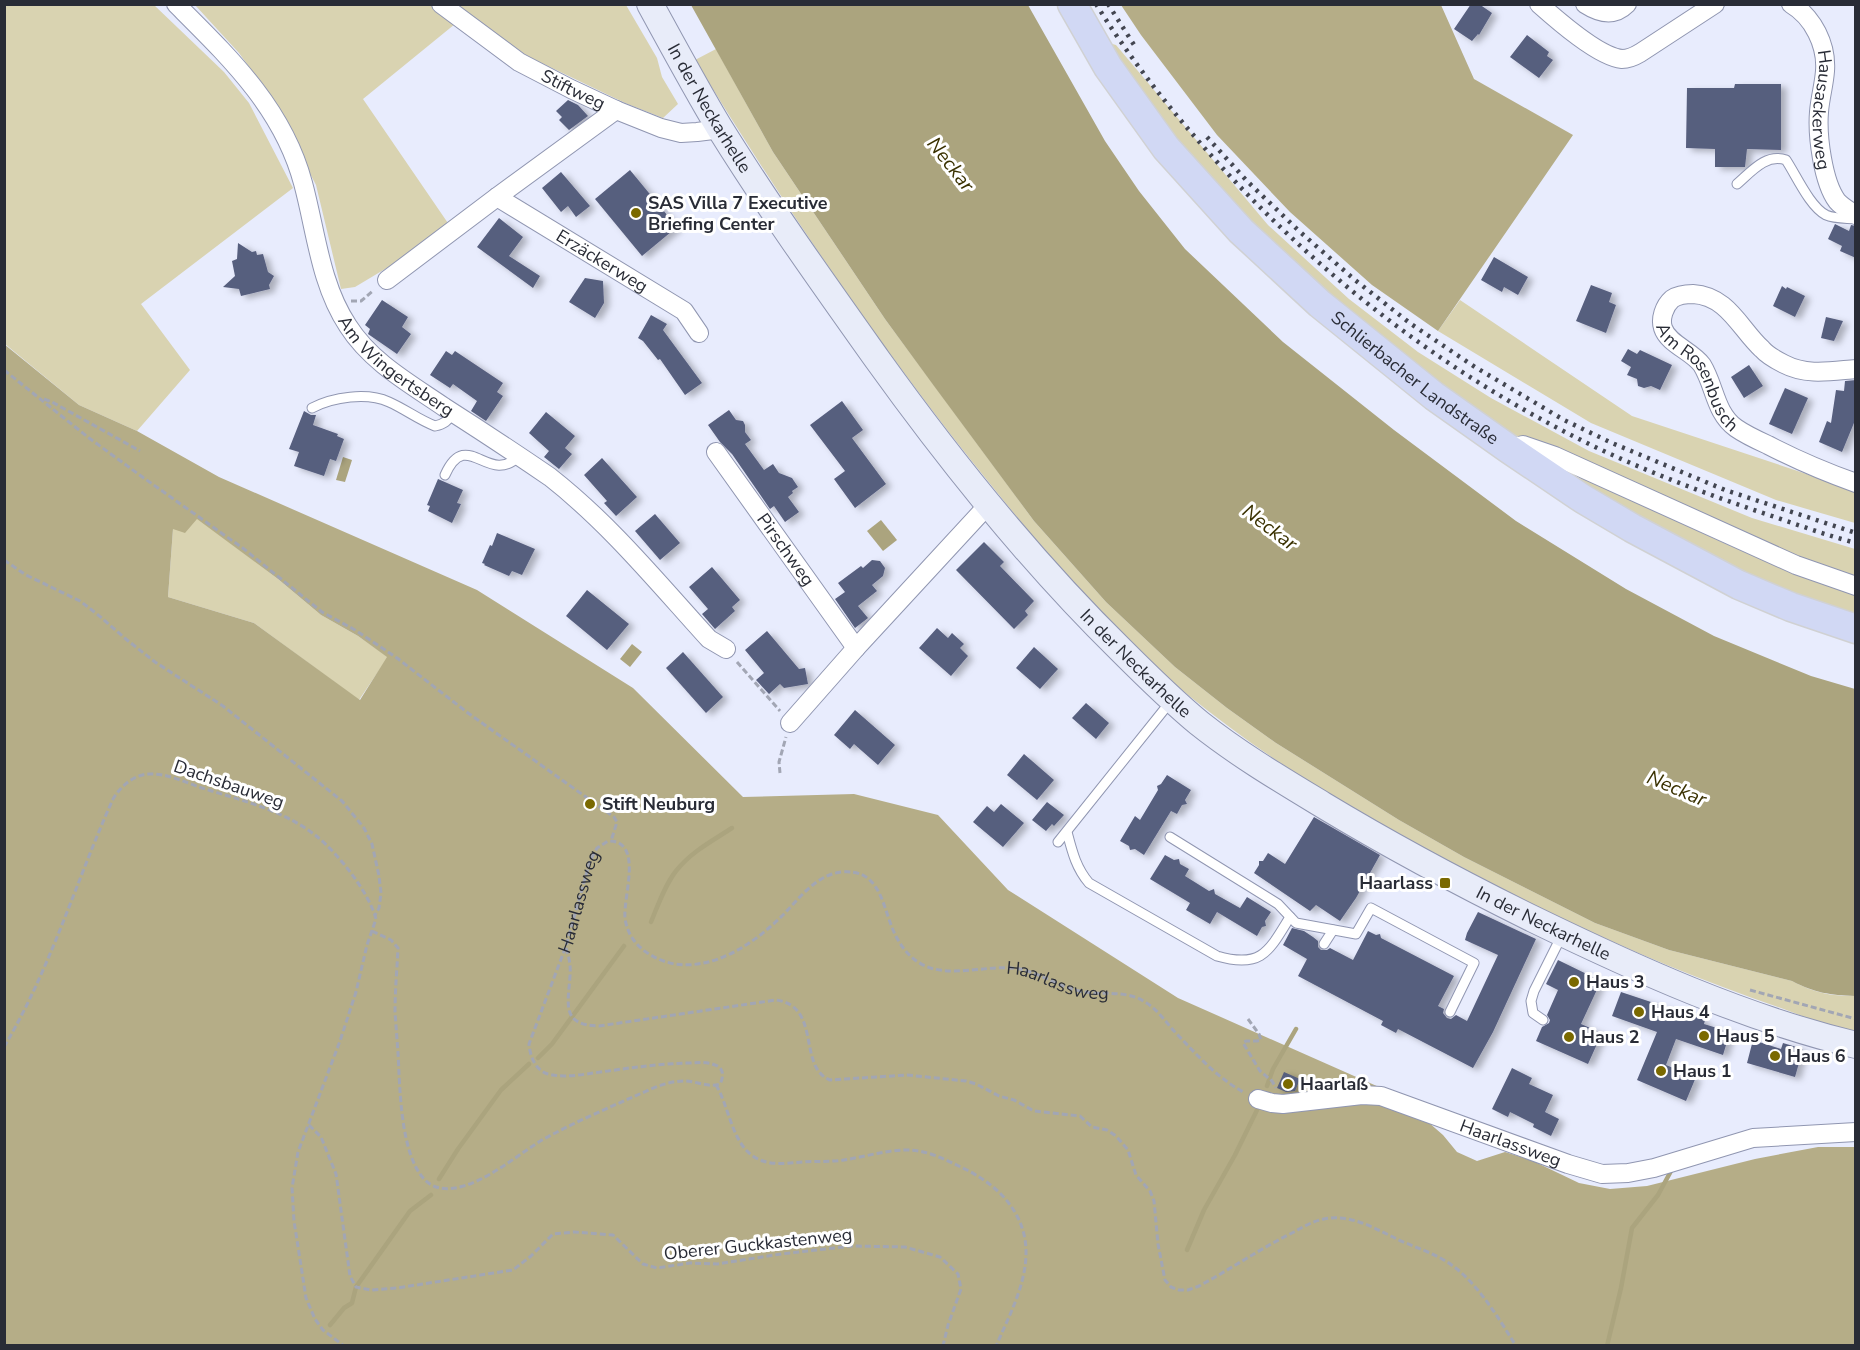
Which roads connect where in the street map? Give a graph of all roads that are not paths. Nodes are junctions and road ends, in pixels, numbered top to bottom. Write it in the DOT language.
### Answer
graph roads {
  1 [pos="176,4"];
  2 [pos="441,4"];
  3 [pos="650,4"];
  4 [pos="1072,4"];
  5 [pos="1539,4"];
  6 [pos="1585,4"];
  7 [pos="1628,4"];
  8 [pos="1715,4"];
  9 [pos="1791,4"];
  10 [pos="616,110"];
  11 [pos="721,129"];
  12 [pos="1737,184"];
  13 [pos="496,197"];
  14 [pos="1856,217"];
  15 [pos="387,280"];
  16 [pos="699,333"];
  17 [pos="1856,369"];
  18 [pos="312,408"];
  19 [pos="453,413"];
  20 [pos="1509,449"];
  21 [pos="716,452"];
  22 [pos="519,456"];
  23 [pos="445,475"];
  24 [pos="1856,483"];
  25 [pos="988,505"];
  26 [pos="1856,586"];
  27 [pos="1856,629"];
  28 [pos="856,648"];
  29 [pos="726,649"];
  30 [pos="1172,700"];
  31 [pos="786,718"];
  32 [pos="1067,832"];
  33 [pos="1170,837"];
  34 [pos="1058,842"];
  35 [pos="1290,917"];
  36 [pos="1333,930"];
  37 [pos="1563,933"];
  38 [pos="1324,944"];
  39 [pos="1450,1012"];
  40 [pos="1543,1020"];
  41 [pos="1856,1046"];
  42 [pos="1258,1099"];
  43 [pos="1856,1132"];
  1 -- 19 [label="street, Am Wingertsberg"];
  2 -- 10 [label="street, Stiftweg"];
  3 -- 11 [label="main road, In der Neckarhelle"];
  4 -- 20 [label="main road, Schlierbacher Landstraße"];
  5 -- 8 [label="street"];
  6 -- 7 [label="street"];
  9 -- 14 [label="street, Hausackerweg"];
  10 -- 11 [label="street, Stiftweg"];
  10 -- 13 [label="street"];
  11 -- 25 [label="main road, In der Neckarhelle"];
  12 -- 14 [label="lane"];
  13 -- 15 [label="street"];
  13 -- 16 [label="street, Erzäckerweg"];
  17 -- 24 [label="street, Am Rosenbusch"];
  18 -- 19 [label="lane"];
  19 -- 22 [label="street, Am Wingertsberg"];
  20 -- 26 [label="street"];
  20 -- 27 [label="main road, Schlierbacher Landstraße"];
  21 -- 28 [label="street, Pirschweg"];
  22 -- 23 [label="lane"];
  22 -- 29 [label="street, Am Wingertsberg"];
  25 -- 28 [label="street"];
  25 -- 30 [label="main road, In der Neckarhelle"];
  28 -- 31 [label="street"];
  30 -- 32 [label="lane"];
  30 -- 37 [label="main road, In der Neckarhelle"];
  32 -- 34 [label="lane"];
  32 -- 35 [label="lane"];
  33 -- 35 [label="lane"];
  35 -- 36 [label="lane"];
  36 -- 38 [label="lane"];
  36 -- 39 [label="lane"];
  37 -- 40 [label="lane"];
  37 -- 41 [label="main road, In der Neckarhelle"];
  42 -- 43 [label="street, Haarlassweg"];
}
